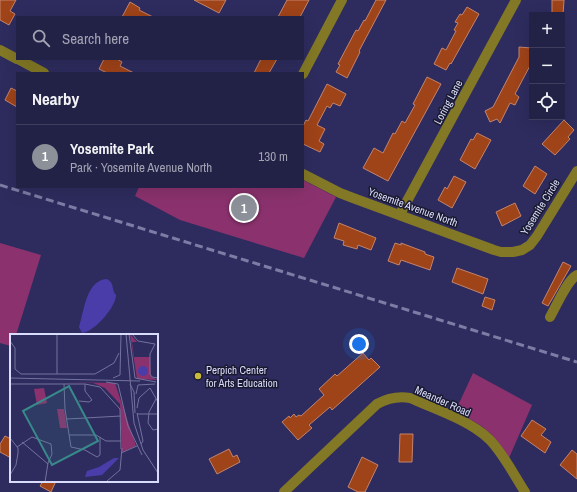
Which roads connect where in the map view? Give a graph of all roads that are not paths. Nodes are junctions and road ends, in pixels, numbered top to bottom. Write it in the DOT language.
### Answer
graph roads {
  1 [pos="342,0"];
  2 [pos="516,0"];
  3 [pos="0,50"];
  4 [pos="16,58"];
  5 [pos="19,60"];
  6 [pos="42,72"];
  7 [pos="304,72"];
  8 [pos="577,170"];
  9 [pos="304,175"];
  10 [pos="400,214"];
  11 [pos="518,251"];
  12 [pos="577,275"];
  13 [pos="550,317"];
  14 [pos="284,492"];
  15 [pos="525,492"];
  1 -- 7 [label="street"];
  2 -- 10 [label="street, Loring Lane"];
  3 -- 4 [label="street"];
  5 -- 6 [label="street"];
  8 -- 11 [label="street, Yosemite Circle"];
  9 -- 10 [label="street, Yosemite Avenue North"];
  10 -- 11 [label="street, Yosemite Avenue North"];
  12 -- 13 [label="street"];
  14 -- 15 [label="street, Meander Road"];
}
